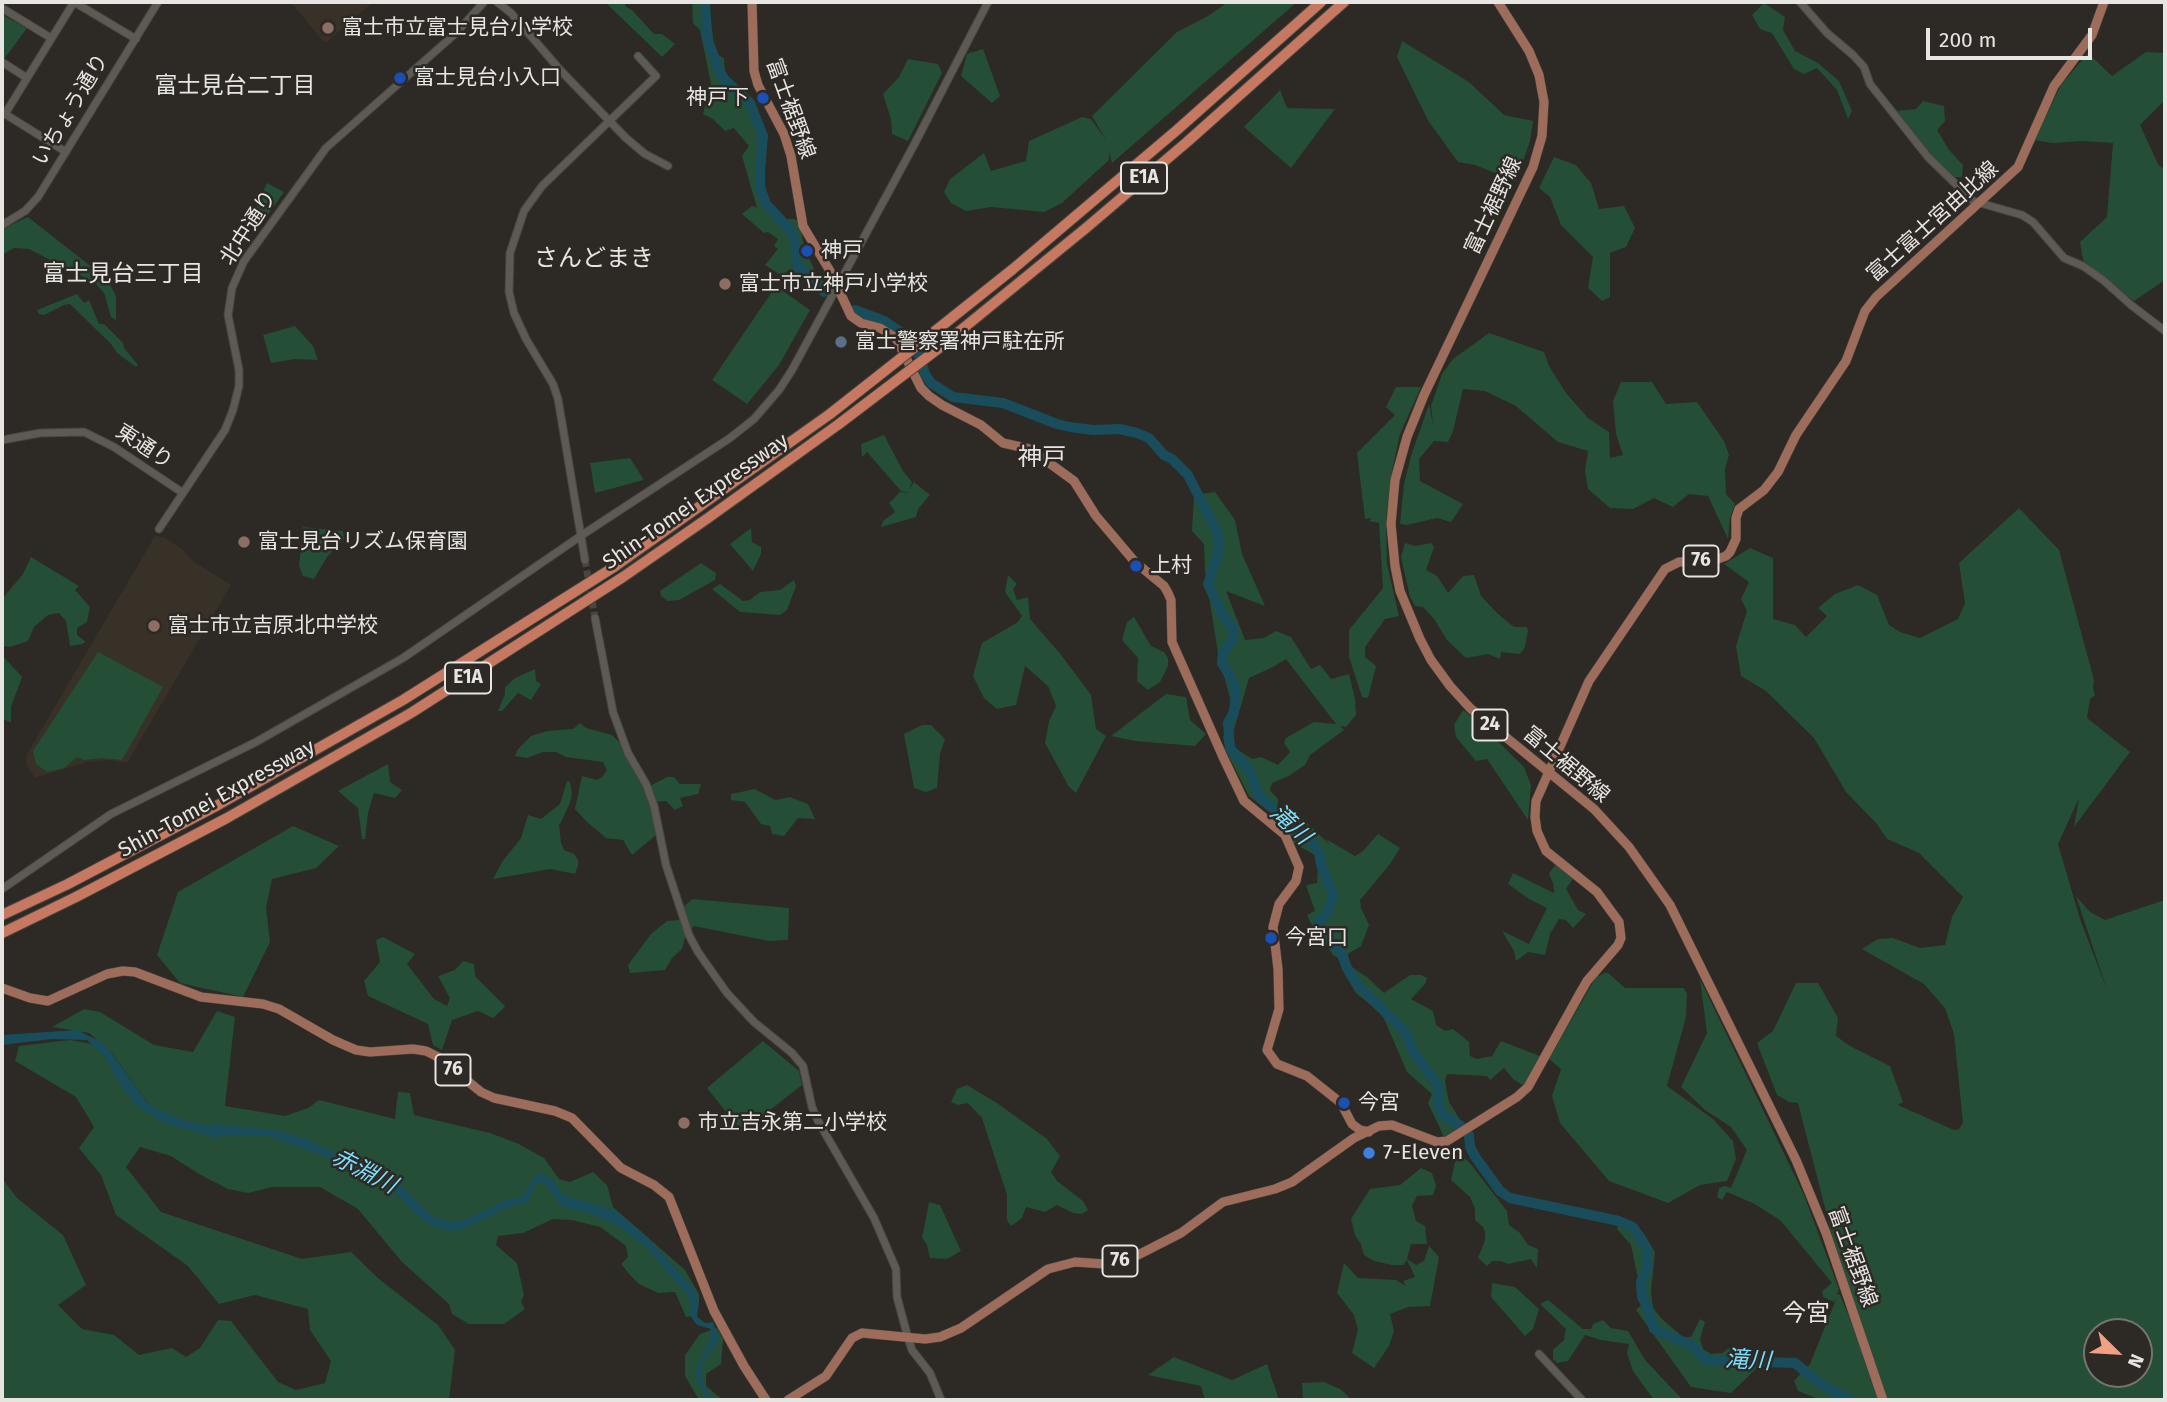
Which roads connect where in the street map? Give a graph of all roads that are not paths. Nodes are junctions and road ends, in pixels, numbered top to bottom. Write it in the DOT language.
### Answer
graph roads {
  1 [pos="74,2"];
  2 [pos="158,2"];
  3 [pos="484,2"];
  4 [pos="497,2"];
  5 [pos="752,2"];
  6 [pos="988,2"];
  7 [pos="1321,2"];
  8 [pos="1344,2"];
  9 [pos="1498,2"];
  10 [pos="1800,2"];
  11 [pos="2104,2"];
  12 [pos="2,8"];
  13 [pos="51,38"];
  14 [pos="135,38"];
  15 [pos="638,56"];
  16 [pos="2,62"];
  17 [pos="27,78"];
  18 [pos="610,122"];
  19 [pos="66,152"];
  20 [pos="668,166"];
  21 [pos="1979,204"];
  22 [pos="2,225"];
  23 [pos="837,285"];
  24 [pos="2165,331"];
  25 [pos="2,440"];
  26 [pos="183,493"];
  27 [pos="159,529"];
  28 [pos="582,535"];
  29 [pos="585,560"];
  30 [pos="595,618"];
  31 [pos="1549,773"];
  32 [pos="2,889"];
  33 [pos="2,915"];
  34 [pos="2,933"];
  35 [pos="2,988"];
  36 [pos="1369,1132"];
  37 [pos="908,1338"];
  38 [pos="1539,1354"];
  39 [pos="766,1400"];
  40 [pos="788,1400"];
  41 [pos="941,1400"];
  42 [pos="1582,1400"];
  43 [pos="1883,1400"];
  1 -- 13 [label="street"];
  1 -- 14 [label="street"];
  2 -- 14 [label="street, いちょう通り"];
  3 -- 26 [label="street, 北中通り"];
  4 -- 18 [label="street"];
  5 -- 23 [label="main road, 富士裾野線"];
  6 -- 23 [label="street"];
  7 -- 33 [label="highway, Shin-Tomei Expressway / E1A, bridge"];
  8 -- 34 [label="highway, Shin-Tomei Expressway / E1A, bridge"];
  9 -- 31 [label="main road, 富士裾野線 / 24"];
  10 -- 21 [label="street"];
  11 -- 21 [label="main road, 富士富士宮由比線 / 76"];
  12 -- 13 [label="street"];
  13 -- 17 [label="street"];
  14 -- 19 [label="street, いちょう通り"];
  15 -- 18 [label="street"];
  16 -- 17 [label="street"];
  17 -- 19 [label="street"];
  18 -- 20 [label="street"];
  18 -- 28 [label="street"];
  19 -- 22 [label="street, いちょう通り"];
  21 -- 24 [label="street"];
  21 -- 31 [label="main road, 富士富士宮由比線 / 76"];
  23 -- 28 [label="street"];
  23 -- 36 [label="main road, 富士裾野線"];
  25 -- 26 [label="street, 東通り"];
  26 -- 27 [label="street, 北中通り"];
  28 -- 29 [label="street"];
  28 -- 32 [label="street"];
  30 -- 37 [label="street"];
  31 -- 36 [label="main road, 富士富士宮由比線 / 76"];
  31 -- 43 [label="main road, 富士裾野線 / 24"];
  35 -- 39 [label="main road, 76"];
  36 -- 37 [label="main road, 富士富士宮由比線 / 76"];
  37 -- 40 [label="main road, 富士富士宮由比線 / 76"];
  37 -- 41 [label="street"];
  38 -- 42 [label="street"];
}
